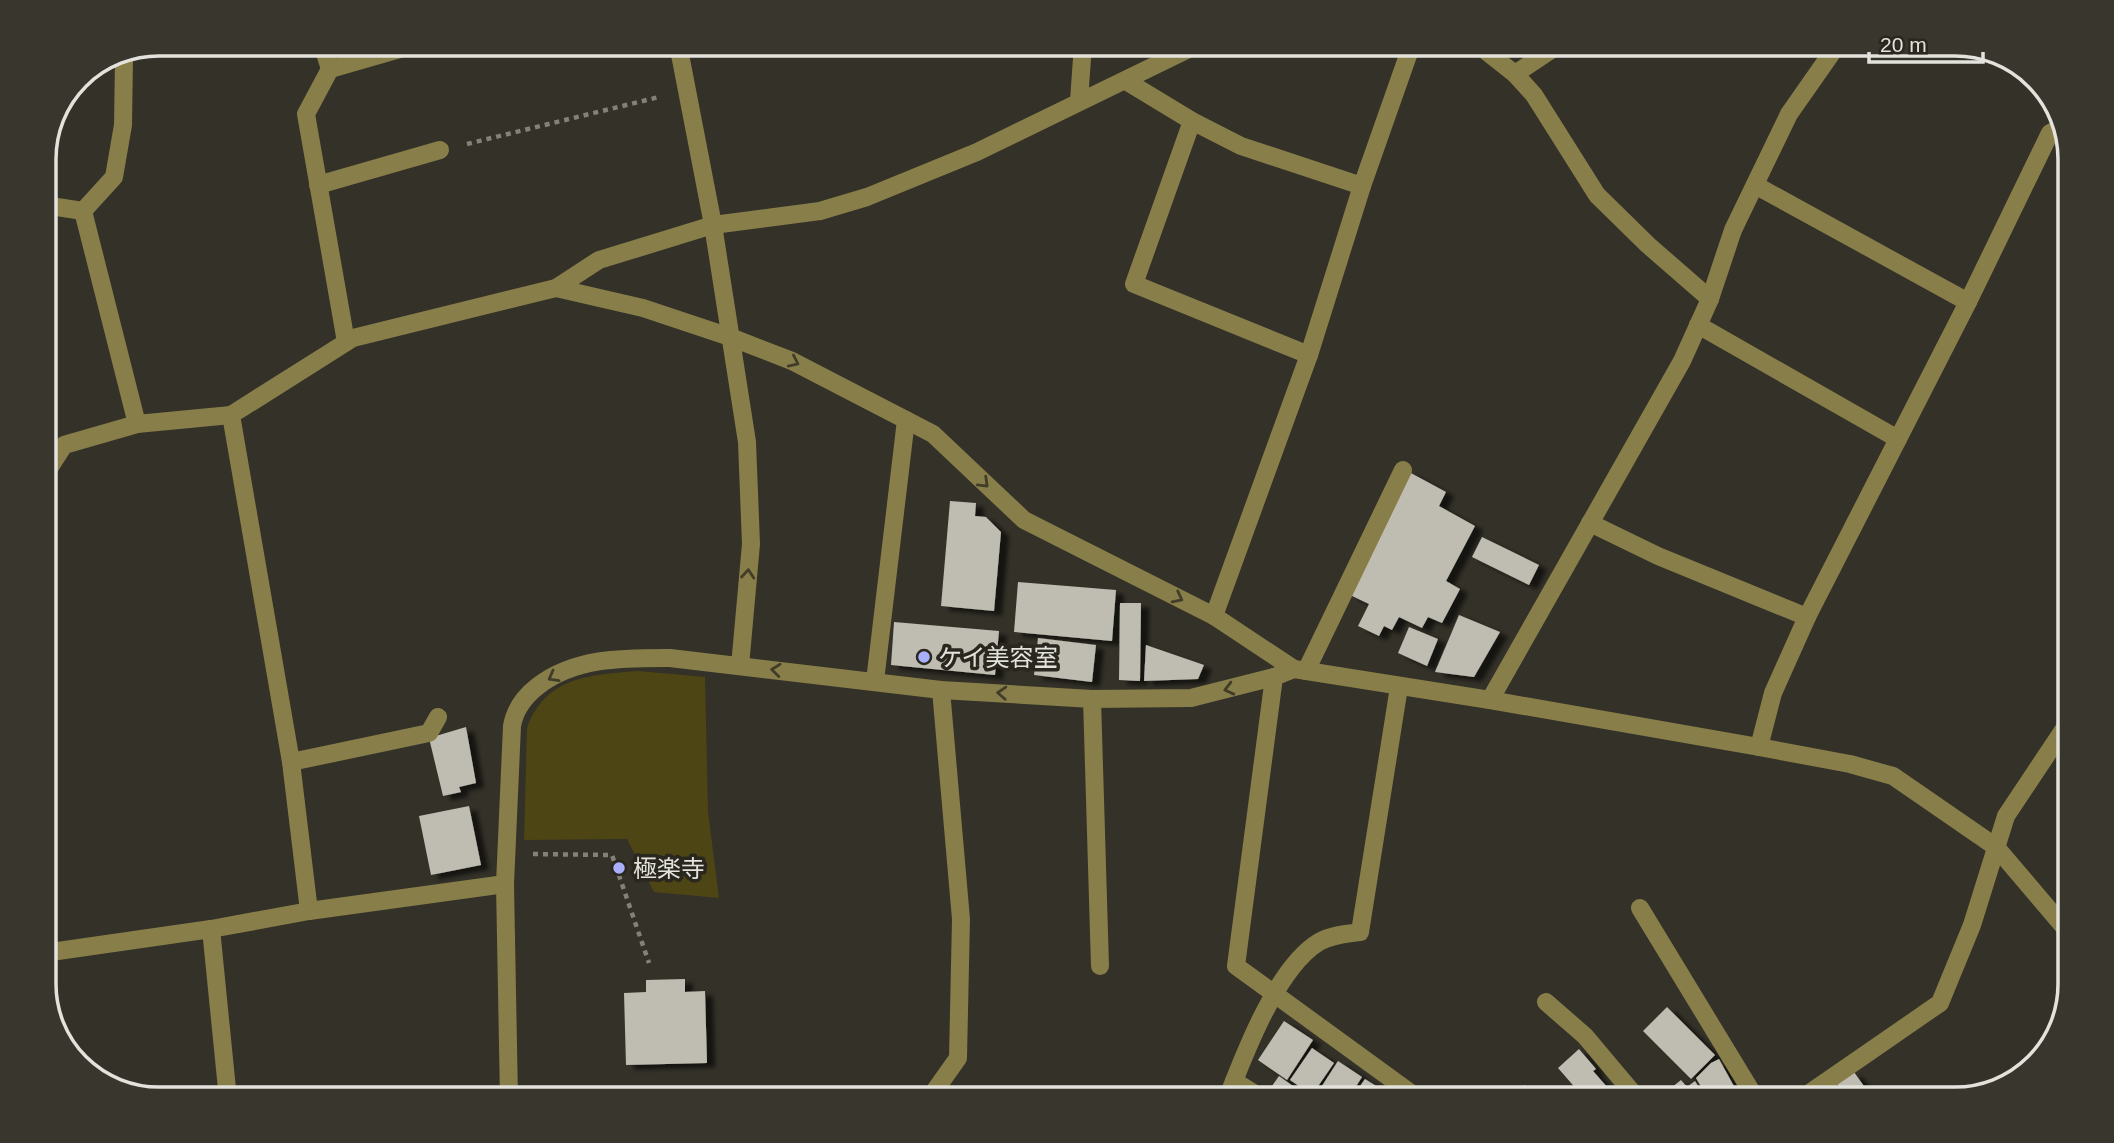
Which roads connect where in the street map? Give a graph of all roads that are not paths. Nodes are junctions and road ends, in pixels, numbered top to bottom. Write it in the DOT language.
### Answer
graph roads {
  1 [pos="326,56"];
  2 [pos="375,56"];
  3 [pos="680,56"];
  4 [pos="1082,56"];
  5 [pos="1175,56"];
  6 [pos="1408,56"];
  7 [pos="1492,56"];
  8 [pos="1542,56"];
  9 [pos="1830,56"];
  10 [pos="124,62"];
  11 [pos="330,69"];
  12 [pos="1515,74"];
  13 [pos="1126,81"];
  14 [pos="1079,102"];
  15 [pos="1192,121"];
  16 [pos="2054,131"];
  17 [pos="440,150"];
  18 [pos="318,185"];
  19 [pos="1755,185"];
  20 [pos="1362,186"];
  21 [pos="56,207"];
  22 [pos="83,211"];
  23 [pos="713,225"];
  24 [pos="556,288"];
  25 [pos="1710,299"];
  26 [pos="1968,302"];
  27 [pos="1698,325"];
  28 [pos="730,337"];
  29 [pos="346,342"];
  30 [pos="1309,355"];
  31 [pos="231,415"];
  32 [pos="906,420"];
  33 [pos="137,424"];
  34 [pos="1898,439"];
  35 [pos="56,457"];
  36 [pos="1403,470"];
  37 [pos="1590,523"];
  38 [pos="1214,616"];
  39 [pos="1807,617"];
  40 [pos="740,666"];
  41 [pos="1300,670"];
  42 [pos="1275,677"];
  43 [pos="876,681"];
  44 [pos="1399,687"];
  45 [pos="942,690"];
  46 [pos="1092,699"];
  47 [pos="1490,700"];
  48 [pos="438,717"];
  49 [pos="2058,738"];
  50 [pos="1759,747"];
  51 [pos="291,762"];
  52 [pos="1996,847"];
  53 [pos="505,884"];
  54 [pos="1640,908"];
  55 [pos="309,911"];
  56 [pos="2058,918"];
  57 [pos="211,929"];
  58 [pos="56,951"];
  59 [pos="1100,965"];
  60 [pos="1275,994"];
  61 [pos="1546,1002"];
  62 [pos="1234,1081"];
  63 [pos="227,1087"];
  64 [pos="509,1087"];
  65 [pos="937,1087"];
  66 [pos="1232,1087"];
  67 [pos="1244,1087"];
  68 [pos="1403,1087"];
  69 [pos="1629,1087"];
  70 [pos="1749,1087"];
  71 [pos="1818,1087"];
  1 -- 11 [label="street"];
  2 -- 11 [label="street"];
  3 -- 23 [label="street"];
  4 -- 14 [label="street"];
  5 -- 13 [label="street"];
  6 -- 20 [label="street"];
  7 -- 12 [label="street"];
  8 -- 12 [label="street"];
  9 -- 19 [label="street"];
  10 -- 22 [label="street"];
  11 -- 18 [label="street"];
  12 -- 25 [label="street"];
  13 -- 14 [label="street"];
  13 -- 15 [label="street"];
  14 -- 23 [label="street"];
  15 -- 20 [label="street"];
  15 -- 30 [label="street"];
  16 -- 26 [label="street"];
  17 -- 18 [label="street"];
  18 -- 29 [label="street"];
  19 -- 25 [label="street"];
  19 -- 26 [label="street"];
  20 -- 30 [label="street"];
  21 -- 22 [label="street"];
  22 -- 33 [label="street"];
  23 -- 24 [label="street"];
  23 -- 28 [label="street"];
  24 -- 28 [label="street"];
  24 -- 29 [label="street"];
  25 -- 27 [label="street"];
  26 -- 34 [label="street"];
  27 -- 34 [label="street"];
  27 -- 37 [label="street"];
  28 -- 32 [label="street, one-way"];
  40 -- 28 [label="street, one-way"];
  29 -- 31 [label="street"];
  30 -- 38 [label="street"];
  31 -- 33 [label="street"];
  31 -- 51 [label="street"];
  32 -- 38 [label="street, one-way"];
  32 -- 43 [label="street"];
  33 -- 35 [label="street"];
  34 -- 39 [label="street"];
  36 -- 41 [label="street"];
  37 -- 39 [label="street"];
  37 -- 47 [label="street"];
  38 -- 41 [label="street"];
  39 -- 50 [label="street"];
  43 -- 40 [label="street, one-way"];
  40 -- 53 [label="street, one-way"];
  41 -- 42 [label="street"];
  41 -- 44 [label="street"];
  42 -- 46 [label="street, one-way"];
  42 -- 60 [label="street"];
  43 -- 45 [label="street"];
  44 -- 47 [label="street"];
  44 -- 60 [label="street"];
  46 -- 45 [label="street, one-way"];
  45 -- 65 [label="street"];
  46 -- 59 [label="street"];
  47 -- 50 [label="street"];
  48 -- 51 [label="street"];
  49 -- 52 [label="street"];
  50 -- 52 [label="street"];
  51 -- 55 [label="street"];
  52 -- 56 [label="street"];
  52 -- 71 [label="street"];
  53 -- 55 [label="street"];
  53 -- 64 [label="street"];
  54 -- 70 [label="street"];
  55 -- 57 [label="street"];
  57 -- 58 [label="street"];
  57 -- 63 [label="street"];
  60 -- 62 [label="street"];
  60 -- 68 [label="street"];
  61 -- 69 [label="street"];
  62 -- 66 [label="street"];
  62 -- 67 [label="street"];
}
